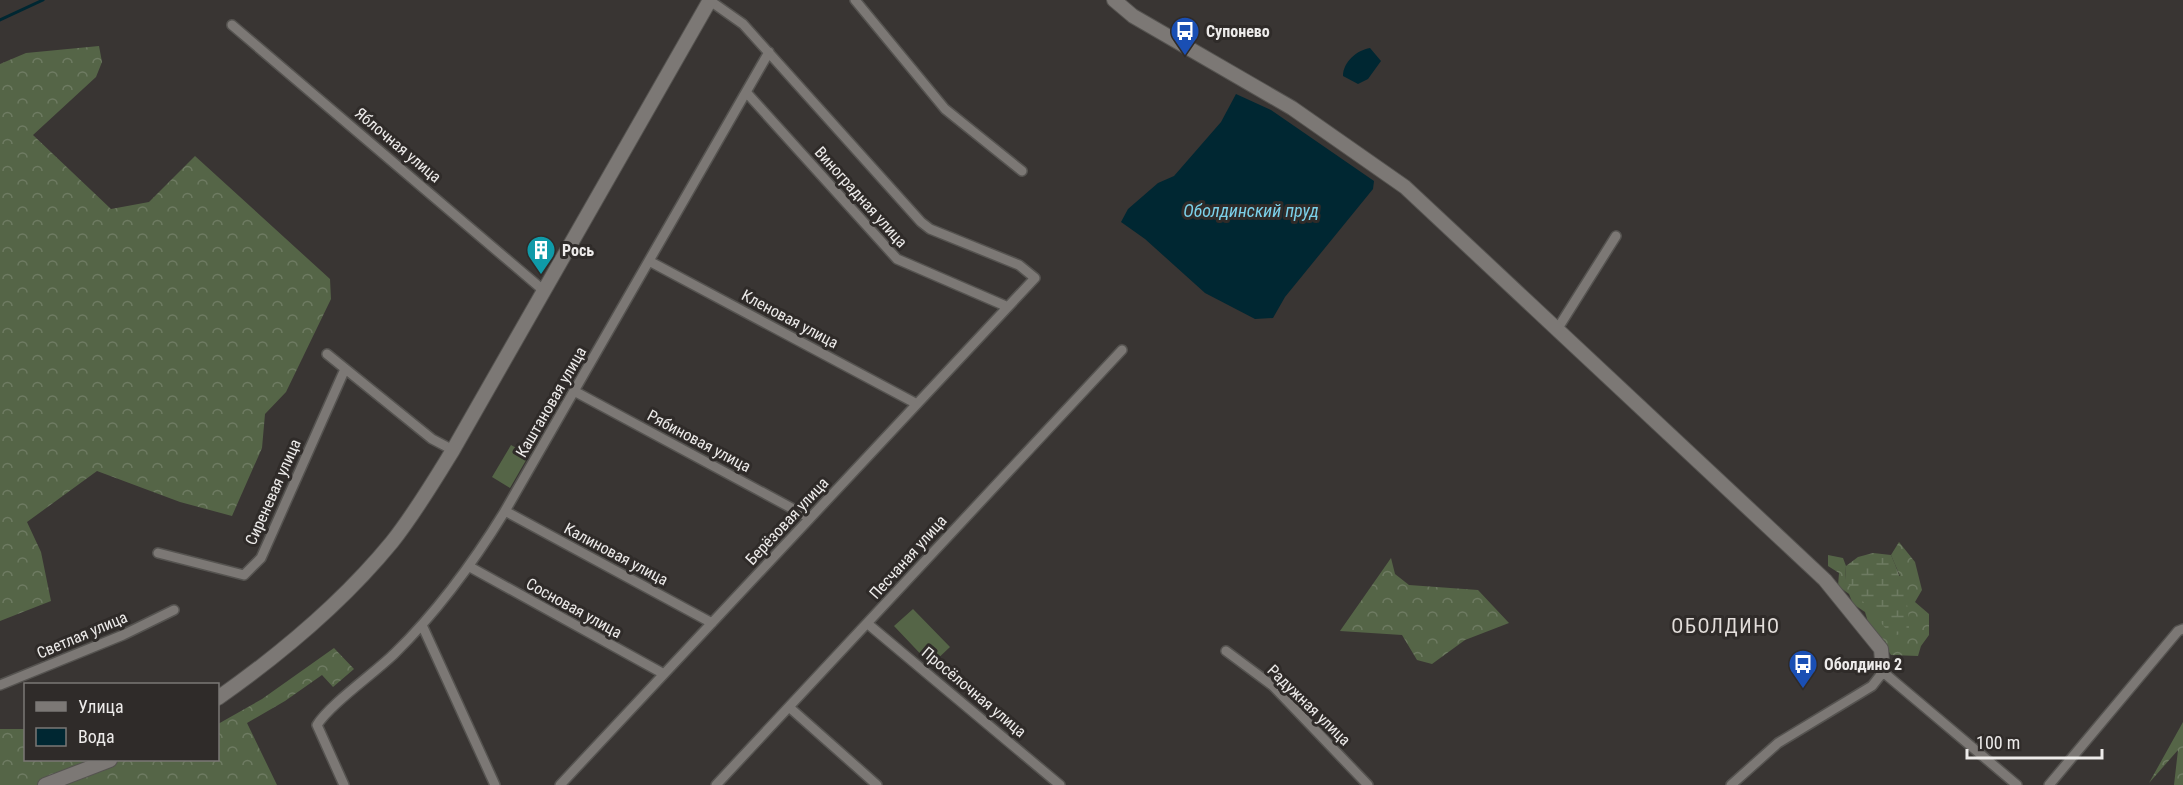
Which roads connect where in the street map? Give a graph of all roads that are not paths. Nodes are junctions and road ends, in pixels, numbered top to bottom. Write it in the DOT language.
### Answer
graph roads {
  1 [pos="710,0"];
  2 [pos="855,0"];
  3 [pos="1114,0"];
  4 [pos="232,25"];
  5 [pos="769,52"];
  6 [pos="746,92"];
  7 [pos="1022,171"];
  8 [pos="1616,236"];
  9 [pos="649,261"];
  10 [pos="543,290"];
  11 [pos="1008,307"];
  12 [pos="1558,328"];
  13 [pos="1122,350"];
  14 [pos="327,354"];
  15 [pos="345,369"];
  16 [pos="574,391"];
  17 [pos="917,404"];
  18 [pos="453,450"];
  19 [pos="506,512"];
  20 [pos="810,518"];
  21 [pos="158,553"];
  22 [pos="470,567"];
  23 [pos="174,610"];
  24 [pos="712,623"];
  25 [pos="868,624"];
  26 [pos="422,625"];
  27 [pos="2183,629"];
  28 [pos="1226,651"];
  29 [pos="1883,672"];
  30 [pos="664,674"];
  31 [pos="0,685"];
  32 [pos="219,697"];
  33 [pos="789,707"];
  34 [pos="106,761"];
  35 [pos="45,785"];
  36 [pos="344,785"];
  37 [pos="495,785"];
  38 [pos="560,785"];
  39 [pos="716,785"];
  40 [pos="876,785"];
  41 [pos="1059,785"];
  42 [pos="1368,785"];
  43 [pos="1731,785"];
  44 [pos="2017,785"];
  45 [pos="2049,785"];
  1 -- 5 [label="street"];
  1 -- 10 [label="street"];
  2 -- 7 [label="street"];
  3 -- 12 [label="street"];
  4 -- 10 [label="street, Яблочная улица"];
  5 -- 6 [label="street, Каштановая улица"];
  5 -- 11 [label="street, Берёзовая улица"];
  6 -- 9 [label="street, Каштановая улица"];
  6 -- 11 [label="street, Виноградная улица"];
  8 -- 12 [label="street"];
  9 -- 16 [label="street, Каштановая улица"];
  9 -- 17 [label="street, Кленовая улица"];
  10 -- 18 [label="street"];
  11 -- 17 [label="street, Берёзовая улица"];
  12 -- 29 [label="street"];
  13 -- 25 [label="street, Песчаная улица"];
  14 -- 15 [label="street"];
  15 -- 18 [label="street"];
  15 -- 21 [label="street, Сиреневая улица"];
  16 -- 19 [label="street, Каштановая улица"];
  16 -- 20 [label="street, Рябиновая улица"];
  17 -- 20 [label="street, Берёзовая улица"];
  18 -- 32 [label="street"];
  19 -- 22 [label="street, Каштановая улица"];
  19 -- 24 [label="street, Калиновая улица"];
  20 -- 24 [label="street, Берёзовая улица"];
  22 -- 26 [label="street, Каштановая улица"];
  22 -- 30 [label="street, Сосновая улица"];
  23 -- 31 [label="street, Светлая улица"];
  24 -- 30 [label="street, Берёзовая улица"];
  25 -- 33 [label="street, Песчаная улица"];
  25 -- 41 [label="street, Просёлочная улица"];
  26 -- 36 [label="street, Каштановая улица"];
  26 -- 37 [label="street"];
  27 -- 45 [label="street"];
  28 -- 42 [label="street, Радужная улица"];
  29 -- 43 [label="street"];
  29 -- 44 [label="street"];
  30 -- 38 [label="street, Берёзовая улица"];
  33 -- 39 [label="street, Песчаная улица"];
  33 -- 40 [label="street"];
  34 -- 35 [label="street"];
}
